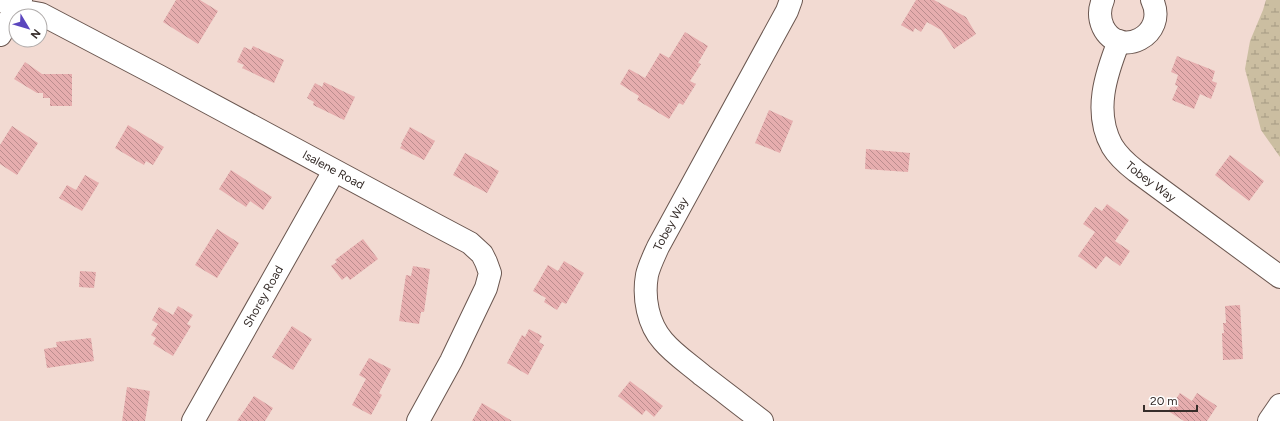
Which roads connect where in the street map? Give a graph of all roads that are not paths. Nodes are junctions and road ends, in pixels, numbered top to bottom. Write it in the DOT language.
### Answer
graph roads {
  1 [pos="791,0"];
  2 [pos="1103,0"];
  3 [pos="1152,0"];
  4 [pos="12,3"];
  5 [pos="0,35"];
  6 [pos="1119,41"];
  7 [pos="334,171"];
  8 [pos="1280,277"];
  9 [pos="1280,405"];
  10 [pos="193,421"];
  11 [pos="418,421"];
  12 [pos="762,421"];
  13 [pos="1269,421"];
  1 -- 12 [label="street, Tobey Way"];
  2 -- 6 [label="street"];
  3 -- 6 [label="street"];
  4 -- 5 [label="street"];
  4 -- 7 [label="street, Isalene Road"];
  6 -- 8 [label="street, Tobey Way"];
  7 -- 10 [label="street, Shorey Road"];
  7 -- 11 [label="street, Isalene Road"];
  9 -- 13 [label="street"];
}
